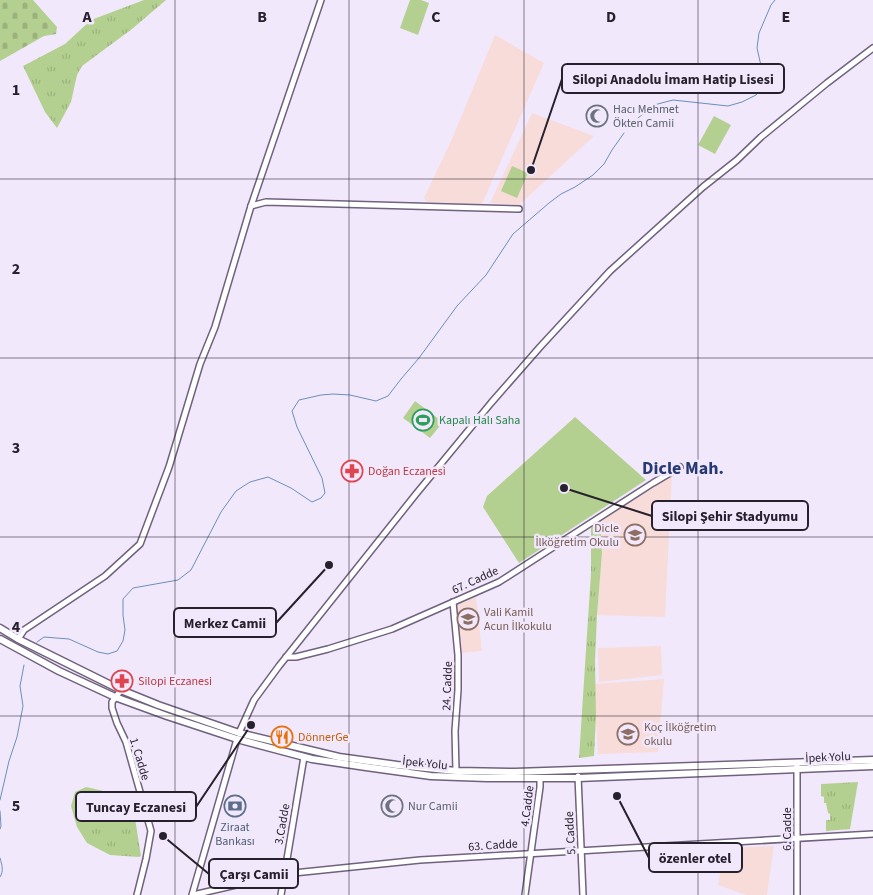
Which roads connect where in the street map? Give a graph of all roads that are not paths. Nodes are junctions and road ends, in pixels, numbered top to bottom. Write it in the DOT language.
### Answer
graph roads {
  1 [pos="321,0"];
  2 [pos="873,48"];
  3 [pos="251,206"];
  4 [pos="519,208"];
  5 [pos="680,467"];
  6 [pos="453,602"];
  7 [pos="0,628"];
  8 [pos="0,639"];
  9 [pos="18,639"];
  10 [pos="286,657"];
  11 [pos="121,690"];
  12 [pos="115,697"];
  13 [pos="238,736"];
  14 [pos="304,757"];
  15 [pos="873,760"];
  16 [pos="796,762"];
  17 [pos="873,766"];
  18 [pos="577,770"];
  19 [pos="797,770"];
  20 [pos="456,771"];
  21 [pos="540,778"];
  22 [pos="578,778"];
  23 [pos="873,834"];
  24 [pos="797,838"];
  25 [pos="581,850"];
  26 [pos="530,853"];
  27 [pos="284,874"];
  28 [pos="137,895"];
  29 [pos="193,895"];
  30 [pos="281,895"];
  31 [pos="525,895"];
  32 [pos="584,895"];
  33 [pos="796,895"];
  1 -- 3 [label="street"];
  2 -- 10 [label="street"];
  3 -- 4 [label="street"];
  3 -- 9 [label="street"];
  5 -- 6 [label="street, 67. Cadde"];
  6 -- 10 [label="street, 67. Cadde"];
  6 -- 20 [label="street, 24. Cadde"];
  7 -- 9 [label="highway"];
  8 -- 12 [label="highway, İpek Yolu"];
  9 -- 11 [label="highway"];
  10 -- 13 [label="street"];
  11 -- 12 [label="street"];
  11 -- 13 [label="highway"];
  12 -- 13 [label="highway, İpek Yolu"];
  12 -- 28 [label="street, 1. Cadde"];
  13 -- 14 [label="highway, İpek Yolu"];
  13 -- 20 [label="highway"];
  13 -- 29 [label="street"];
  14 -- 21 [label="highway, İpek Yolu"];
  14 -- 27 [label="street, 3.Cadde"];
  15 -- 16 [label="highway"];
  16 -- 18 [label="highway"];
  16 -- 19 [label="street, 6. Cadde"];
  17 -- 19 [label="highway, İpek Yolu"];
  18 -- 20 [label="highway"];
  18 -- 22 [label="street, 5. Cadde"];
  19 -- 22 [label="highway, İpek Yolu"];
  19 -- 24 [label="street, 6. Cadde"];
  21 -- 22 [label="highway, İpek Yolu"];
  21 -- 26 [label="street, 4.Cadde"];
  22 -- 25 [label="street, 5. Cadde"];
  23 -- 24 [label="street, 63. Cadde"];
  24 -- 25 [label="street, 63. Cadde"];
  24 -- 33 [label="street, 6. Cadde"];
  25 -- 26 [label="street, 63. Cadde"];
  25 -- 32 [label="street, 5. Cadde"];
  26 -- 27 [label="street, 63. Cadde"];
  26 -- 31 [label="street, 4.Cadde"];
  27 -- 29 [label="street, 63. Cadde"];
  27 -- 30 [label="street, 3.Cadde"];
}
